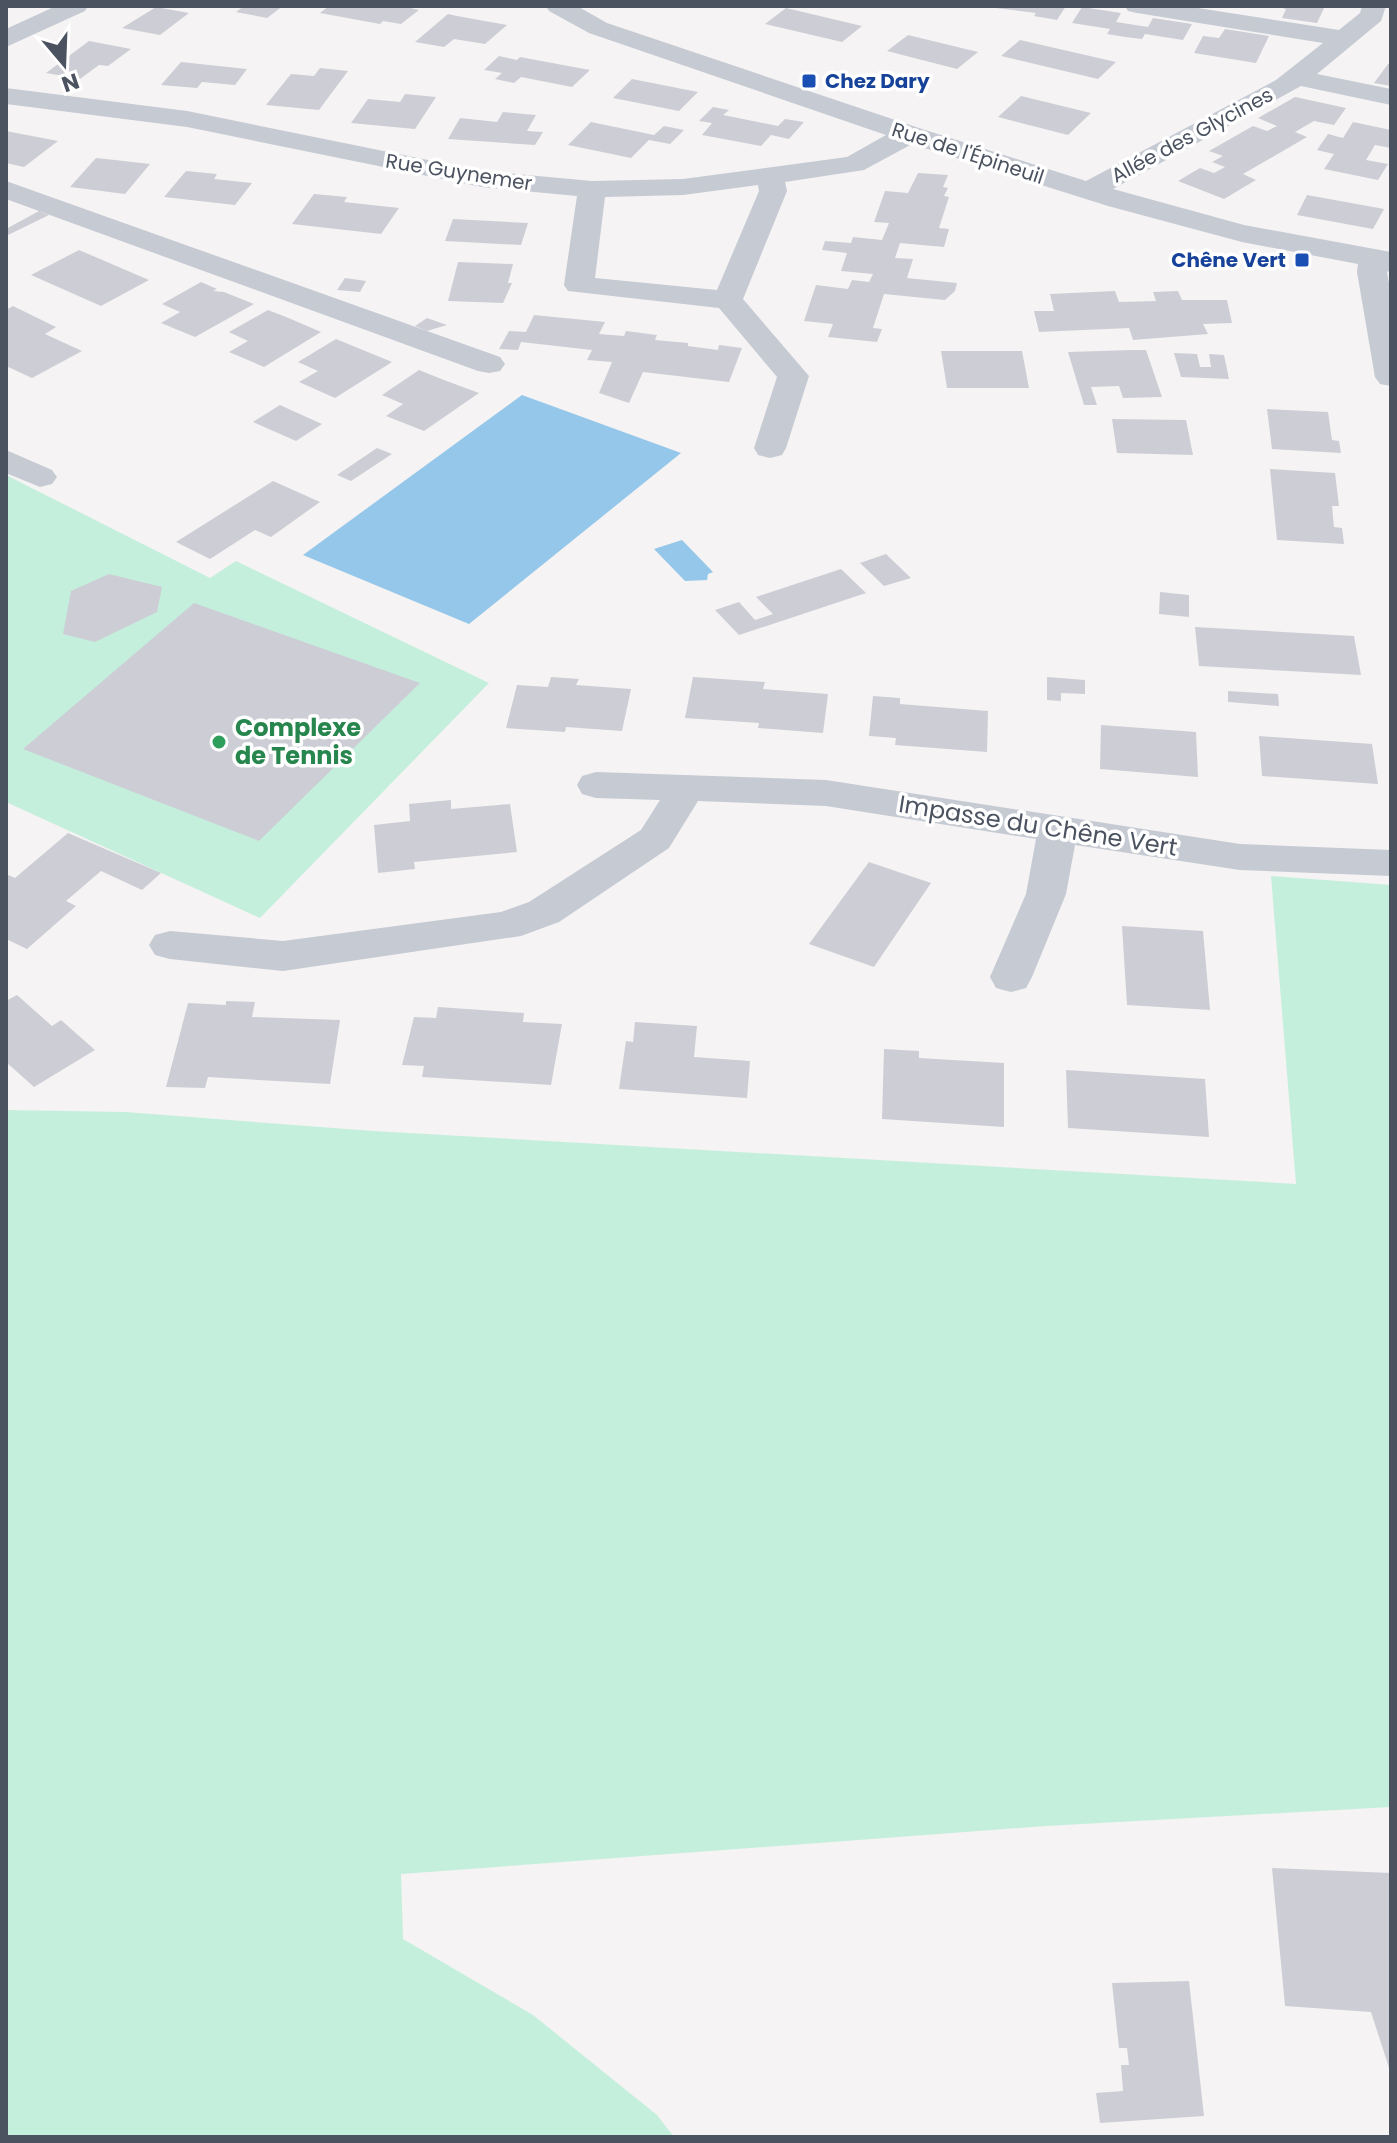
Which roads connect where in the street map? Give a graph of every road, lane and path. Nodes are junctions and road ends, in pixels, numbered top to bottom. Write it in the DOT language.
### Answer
graph roads {
  1 [pos="76,6"];
  2 [pos="558,6"];
  3 [pos="1137,6"];
  4 [pos="1374,6"];
  5 [pos="1342,38"];
  6 [pos="6,39"];
  7 [pos="1295,77"];
  8 [pos="6,96"];
  9 [pos="1391,97"];
  10 [pos="909,134"];
  11 [pos="770,176"];
  12 [pos="6,189"];
  13 [pos="592,189"];
  14 [pos="1088,191"];
  15 [pos="1383,260"];
  16 [pos="728,300"];
  17 [pos="489,364"];
  18 [pos="1391,377"];
  19 [pos="770,448"];
  20 [pos="6,460"];
  21 [pos="40,477"];
  22 [pos="596,785"];
  23 [pos="686,786"];
  24 [pos="1058,829"];
  25 [pos="1391,863"];
  26 [pos="170,945"];
  27 [pos="1011,977"];
  1 -- 6 [label="street"];
  2 -- 10 [label="street, Rue de l'Épineuil"];
  3 -- 5 [label="street"];
  4 -- 5 [label="street, Allée des Glycines"];
  5 -- 7 [label="street, Allée des Glycines"];
  7 -- 9 [label="street, Allée des Glycines"];
  7 -- 14 [label="street, Allée des Glycines"];
  8 -- 13 [label="street, Rue Guynemer"];
  10 -- 11 [label="street, Rue Guynemer"];
  10 -- 14 [label="street, Rue de l'Épineuil"];
  11 -- 13 [label="street, Rue Guynemer"];
  11 -- 16 [label="street"];
  12 -- 17 [label="street"];
  13 -- 16 [label="street"];
  14 -- 15 [label="street, Rue de l'Épineuil"];
  15 -- 18 [label="street"];
  16 -- 19 [label="street"];
  20 -- 21 [label="street"];
  22 -- 23 [label="street, Impasse du Chêne Vert"];
  23 -- 24 [label="street, Impasse du Chêne Vert"];
  23 -- 26 [label="street"];
  24 -- 25 [label="street, Impasse du Chêne Vert"];
  24 -- 27 [label="street"];
}
